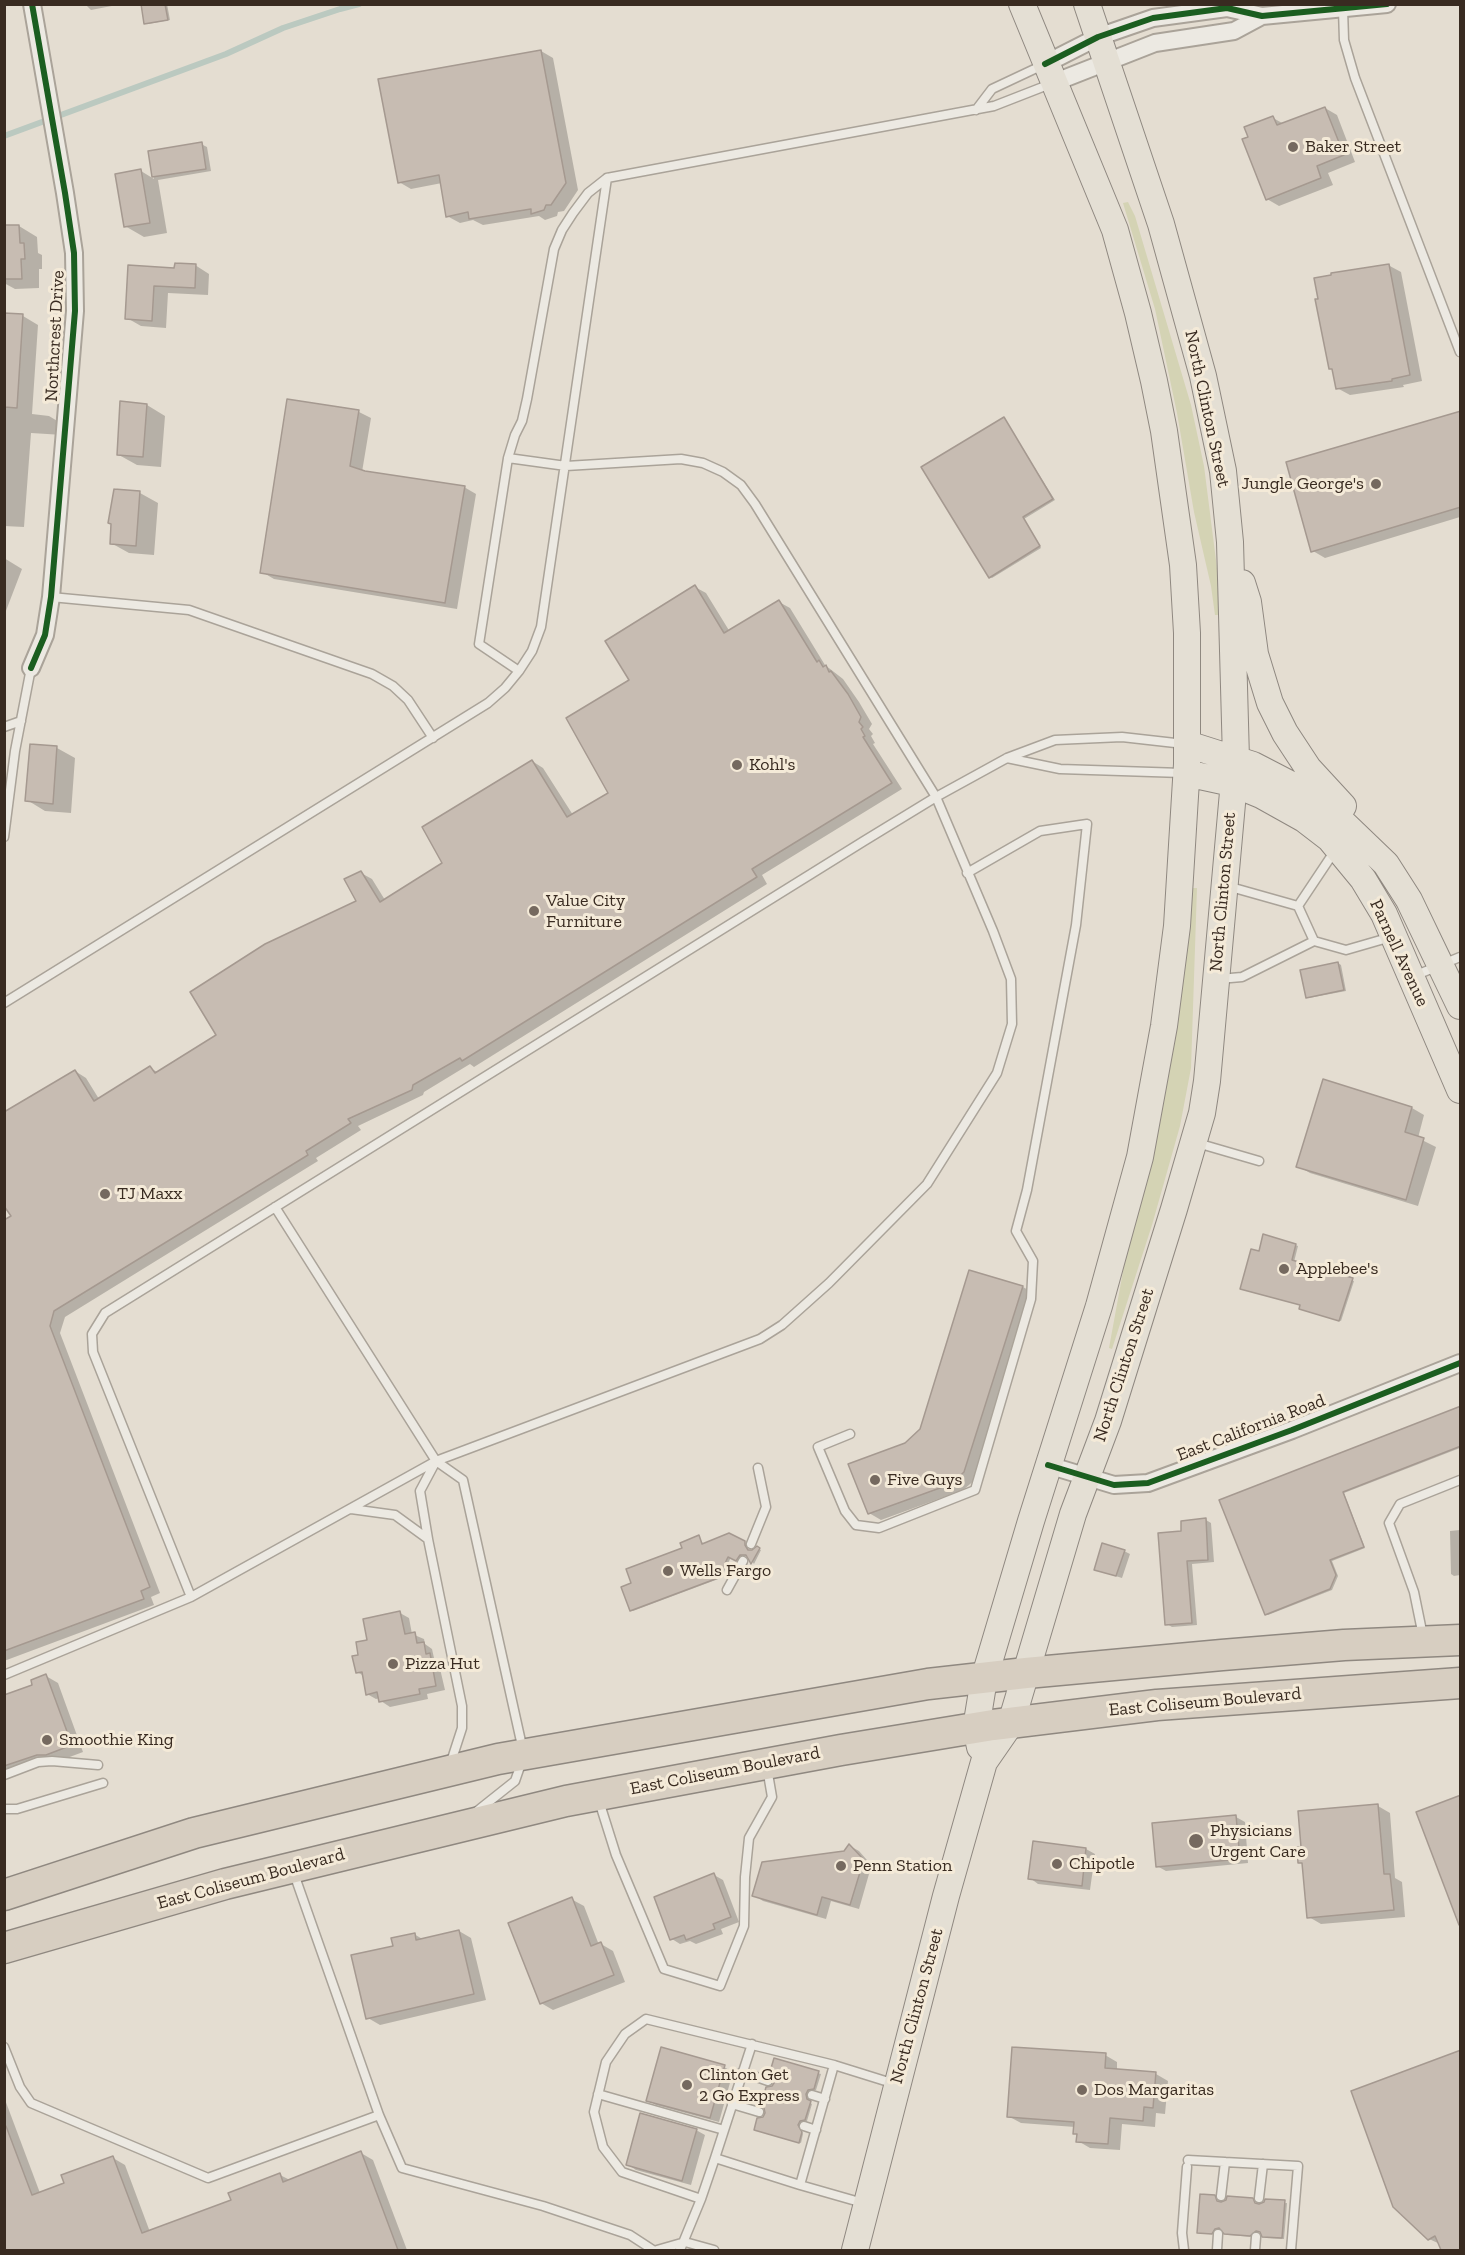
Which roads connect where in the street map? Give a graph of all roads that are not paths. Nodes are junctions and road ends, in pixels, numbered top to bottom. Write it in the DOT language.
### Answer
graph roads {
  1 [pos="32,4"];
  2 [pos="1022,4"];
  3 [pos="1088,4"];
  4 [pos="1387,4"];
  5 [pos="1343,9"];
  6 [pos="1262,16"];
  7 [pos="1098,37"];
  8 [pos="1106,61"];
  9 [pos="1049,73"];
  10 [pos="976,110"];
  11 [pos="607,178"];
  12 [pos="1461,352"];
  13 [pos="508,458"];
  14 [pos="566,466"];
  15 [pos="1230,542"];
  16 [pos="51,597"];
  17 [pos="32,668"];
  18 [pos="519,671"];
  19 [pos="21,721"];
  20 [pos="4,727"];
  21 [pos="433,738"];
  22 [pos="1187,744"];
  23 [pos="1007,758"];
  24 [pos="1234,771"];
  25 [pos="1186,773"];
  26 [pos="936,797"];
  27 [pos="4,837"];
  28 [pos="1337,848"];
  29 [pos="1386,864"];
  30 [pos="967,873"];
  31 [pos="1224,885"];
  32 [pos="1298,906"];
  33 [pos="1394,937"];
  34 [pos="1314,940"];
  35 [pos="1216,979"];
  36 [pos="1442,983"];
  37 [pos="4,1003"];
  38 [pos="1461,1090"];
  39 [pos="1193,1142"];
  40 [pos="1259,1161"];
  41 [pos="274,1207"];
  42 [pos="1461,1363"];
  43 [pos="850,1434"];
  44 [pos="436,1461"];
  45 [pos="1048,1465"];
  46 [pos="758,1468"];
  47 [pos="1086,1476"];
  48 [pos="1461,1480"];
  49 [pos="350,1509"];
  50 [pos="428,1539"];
  51 [pos="751,1544"];
  52 [pos="743,1561"];
  53 [pos="727,1590"];
  54 [pos="191,1597"];
  55 [pos="1461,1640"];
  56 [pos="1424,1642"];
  57 [pos="1026,1672"];
  58 [pos="4,1675"];
  59 [pos="984,1679"];
  60 [pos="1461,1683"];
  61 [pos="1011,1723"];
  62 [pos="976,1728"];
  63 [pos="524,1755"];
  64 [pos="984,1762"];
  65 [pos="766,1764"];
  66 [pos="98,1765"];
  67 [pos="447,1771"];
  68 [pos="4,1775"];
  69 [pos="103,1783"];
  70 [pos="597,1795"];
  71 [pos="4,1809"];
  72 [pos="457,1827"];
  73 [pos="291,1867"];
  74 [pos="4,1895"];
  75 [pos="4,1948"];
  76 [pos="752,2044"];
  77 [pos="4,2048"];
  78 [pos="834,2065"];
  79 [pos="742,2072"];
  80 [pos="768,2081"];
  81 [pos="897,2085"];
  82 [pos="598,2094"];
  83 [pos="812,2095"];
  84 [pos="825,2099"];
  85 [pos="732,2104"];
  86 [pos="759,2112"];
  87 [pos="379,2115"];
  88 [pos="804,2126"];
  89 [pos="724,2130"];
  90 [pos="816,2130"];
  91 [pos="715,2158"];
  92 [pos="1225,2162"];
  93 [pos="1263,2164"];
  94 [pos="800,2185"];
  95 [pos="1221,2196"];
  96 [pos="1259,2198"];
  97 [pos="701,2199"];
  98 [pos="867,2204"];
  99 [pos="1218,2234"];
  100 [pos="1256,2237"];
  101 [pos="683,2246"];
  102 [pos="655,2250"];
  103 [pos="714,2250"];
  104 [pos="855,2250"];
  105 [pos="1184,2250"];
  106 [pos="1217,2250"];
  107 [pos="1255,2250"];
  108 [pos="1292,2250"];
  1 -- 16 [label="street, Northcrest Drive"];
  2 -- 9 [label="main road, North Clinton Street"];
  3 -- 7 [label="main road, North Clinton Street"];
  4 -- 5 [label="street"];
  5 -- 6 [label="street"];
  5 -- 12 [label="lane"];
  6 -- 7 [label="street"];
  6 -- 8 [label="street"];
  7 -- 8 [label="main road, North Clinton Street"];
  7 -- 9 [label="street"];
  8 -- 9 [label="street"];
  8 -- 15 [label="main road, North Clinton Street"];
  9 -- 10 [label="lane"];
  9 -- 10 [label="lane"];
  9 -- 22 [label="main road, North Clinton Street"];
  10 -- 11 [label="lane"];
  11 -- 13 [label="lane"];
  11 -- 14 [label="lane"];
  13 -- 14 [label="lane"];
  13 -- 18 [label="lane"];
  14 -- 18 [label="lane"];
  14 -- 26 [label="lane"];
  15 -- 24 [label="main road, North Clinton Street"];
  15 -- 29 [label="main road"];
  16 -- 17 [label="street, Northcrest Drive"];
  16 -- 21 [label="lane"];
  17 -- 19 [label="lane"];
  18 -- 21 [label="lane"];
  19 -- 20 [label="lane"];
  19 -- 27 [label="lane"];
  21 -- 37 [label="lane"];
  22 -- 23 [label="lane"];
  22 -- 24 [label="main road, Parnell Avenue"];
  22 -- 25 [label="main road, North Clinton Street"];
  23 -- 25 [label="lane"];
  23 -- 26 [label="lane"];
  24 -- 25 [label="main road, Parnell Avenue"];
  24 -- 28 [label="main road, Parnell Avenue"];
  24 -- 29 [label="main road, Parnell Avenue"];
  24 -- 31 [label="main road, North Clinton Street"];
  25 -- 45 [label="main road, North Clinton Street"];
  26 -- 30 [label="lane"];
  26 -- 41 [label="lane"];
  28 -- 32 [label="lane"];
  28 -- 33 [label="main road, Parnell Avenue"];
  29 -- 36 [label="main road, Parnell Avenue"];
  30 -- 43 [label="lane"];
  30 -- 44 [label="lane"];
  31 -- 32 [label="lane"];
  31 -- 35 [label="main road, North Clinton Street"];
  32 -- 34 [label="lane"];
  33 -- 34 [label="lane"];
  33 -- 36 [label="main road, Parnell Avenue"];
  34 -- 35 [label="lane"];
  35 -- 39 [label="main road, North Clinton Street"];
  36 -- 38 [label="main road, Parnell Avenue"];
  39 -- 40 [label="lane"];
  39 -- 47 [label="main road, North Clinton Street"];
  41 -- 44 [label="lane"];
  41 -- 54 [label="lane"];
  42 -- 47 [label="street, East California Road"];
  44 -- 49 [label="lane"];
  44 -- 50 [label="lane"];
  44 -- 63 [label="lane"];
  45 -- 47 [label="street, East California Road"];
  45 -- 59 [label="main road, North Clinton Street"];
  46 -- 51 [label="lane"];
  47 -- 57 [label="main road, North Clinton Street"];
  48 -- 56 [label="lane"];
  49 -- 50 [label="lane"];
  49 -- 54 [label="lane"];
  50 -- 67 [label="lane"];
  52 -- 53 [label="lane"];
  54 -- 58 [label="lane"];
  55 -- 56 [label="highway"];
  56 -- 57 [label="highway"];
  57 -- 59 [label="highway"];
  57 -- 61 [label="main road, North Clinton Street"];
  59 -- 62 [label="main road, North Clinton Street"];
  59 -- 63 [label="highway"];
  60 -- 61 [label="highway, East Coliseum Boulevard"];
  61 -- 62 [label="highway, East Coliseum Boulevard"];
  61 -- 64 [label="main road, North Clinton Street"];
  62 -- 64 [label="main road, North Clinton Street"];
  62 -- 65 [label="highway, East Coliseum Boulevard"];
  63 -- 67 [label="highway"];
  63 -- 72 [label="lane"];
  64 -- 81 [label="main road, North Clinton Street"];
  65 -- 70 [label="highway, East Coliseum Boulevard"];
  65 -- 70 [label="lane"];
  66 -- 68 [label="lane"];
  67 -- 74 [label="highway"];
  69 -- 71 [label="lane"];
  70 -- 72 [label="highway, East Coliseum Boulevard"];
  72 -- 73 [label="highway, East Coliseum Boulevard"];
  73 -- 75 [label="highway, East Coliseum Boulevard"];
  73 -- 87 [label="lane"];
  76 -- 78 [label="lane"];
  76 -- 79 [label="lane"];
  76 -- 82 [label="lane"];
  77 -- 87 [label="lane"];
  78 -- 81 [label="lane"];
  78 -- 84 [label="lane"];
  79 -- 80 [label="lane"];
  79 -- 85 [label="lane"];
  81 -- 98 [label="main road, North Clinton Street"];
  82 -- 89 [label="lane"];
  82 -- 97 [label="lane"];
  83 -- 84 [label="lane"];
  84 -- 90 [label="lane"];
  85 -- 86 [label="lane"];
  85 -- 89 [label="lane"];
  87 -- 102 [label="lane"];
  88 -- 90 [label="lane"];
  89 -- 91 [label="lane"];
  90 -- 94 [label="lane"];
  91 -- 94 [label="lane"];
  91 -- 97 [label="lane"];
  92 -- 93 [label="lane"];
  92 -- 95 [label="lane"];
  92 -- 105 [label="lane"];
  93 -- 96 [label="lane"];
  93 -- 108 [label="lane"];
  94 -- 98 [label="lane"];
  97 -- 101 [label="lane"];
  98 -- 104 [label="main road, North Clinton Street"];
  99 -- 106 [label="lane"];
  100 -- 107 [label="lane"];
  101 -- 102 [label="lane"];
  101 -- 103 [label="lane"];
}
